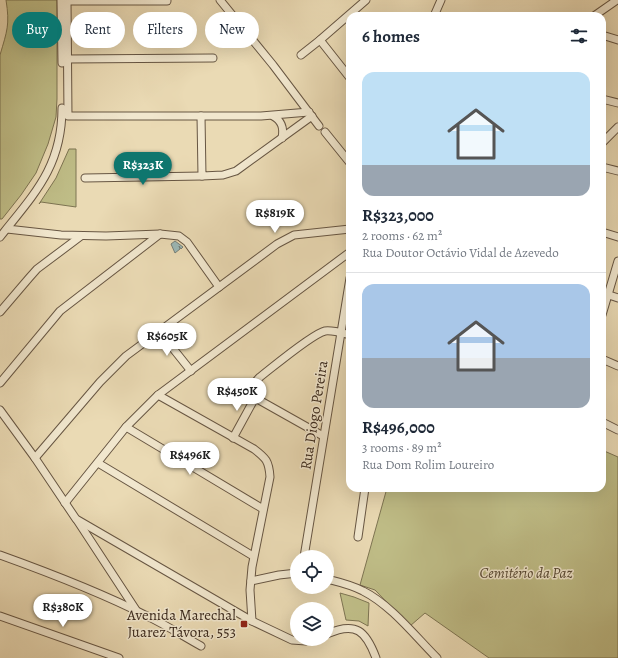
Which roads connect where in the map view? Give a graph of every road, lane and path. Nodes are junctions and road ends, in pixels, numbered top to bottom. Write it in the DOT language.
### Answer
graph roads {
  1 [pos="65,0"];
  2 [pos="220,0"];
  3 [pos="366,0"];
  4 [pos="441,0"];
  5 [pos="617,0"];
  6 [pos="167,1"];
  7 [pos="355,12"];
  8 [pos="436,12"];
  9 [pos="600,12"];
  10 [pos="346,20"];
  11 [pos="606,36"];
  12 [pos="320,40"];
  13 [pos="618,40"];
  14 [pos="301,55"];
  15 [pos="213,58"];
  16 [pos="67,59"];
  17 [pos="346,73"];
  18 [pos="606,100"];
  19 [pos="618,103"];
  20 [pos="311,114"];
  21 [pos="201,116"];
  22 [pos="273,116"];
  23 [pos="320,126"];
  24 [pos="618,127"];
  25 [pos="325,132"];
  26 [pos="282,138"];
  27 [pos="606,140"];
  28 [pos="346,158"];
  29 [pos="606,168"];
  30 [pos="618,171"];
  31 [pos="202,176"];
  32 [pos="85,178"];
  33 [pos="7,229"];
  34 [pos="346,229"];
  35 [pos="606,233"];
  36 [pos="160,234"];
  37 [pos="81,236"];
  38 [pos="0,237"];
  39 [pos="618,237"];
  40 [pos="346,255"];
  41 [pos="618,261"];
  42 [pos="219,287"];
  43 [pos="609,295"];
  44 [pos="618,298"];
  45 [pos="346,300"];
  46 [pos="606,304"];
  47 [pos="0,312"];
  48 [pos="159,331"];
  49 [pos="340,333"];
  50 [pos="346,334"];
  51 [pos="606,361"];
  52 [pos="618,366"];
  53 [pos="191,371"];
  54 [pos="0,383"];
  55 [pos="158,395"];
  56 [pos="256,396"];
  57 [pos="0,410"];
  58 [pos="606,424"];
  59 [pos="126,427"];
  60 [pos="618,430"];
  61 [pos="324,436"];
  62 [pos="233,438"];
  63 [pos="36,458"];
  64 [pos="98,463"];
  65 [pos="364,492"];
  66 [pos="65,503"];
  67 [pos="263,509"];
  68 [pos="76,519"];
  69 [pos="101,533"];
  70 [pos="358,537"];
  71 [pos="91,542"];
  72 [pos="305,550"];
  73 [pos="0,555"];
  74 [pos="254,556"];
  75 [pos="290,574"];
  76 [pos="251,581"];
  77 [pos="334,581"];
  78 [pos="136,610"];
  79 [pos="0,616"];
  80 [pos="252,621"];
  81 [pos="334,632"];
  82 [pos="290,639"];
  83 [pos="201,646"];
  84 [pos="119,658"];
  85 [pos="376,658"];
  86 [pos="437,658"];
  1 -- 6 [label="street"];
  1 -- 16 [label="street"];
  1 -- 33 [label="street"];
  2 -- 20 [label="street"];
  3 -- 7 [label="street"];
  4 -- 8 [label="street"];
  5 -- 9 [label="street"];
  10 -- 12 [label="street"];
  11 -- 13 [label="street"];
  12 -- 14 [label="street"];
  12 -- 17 [label="street"];
  15 -- 16 [label="street"];
  16 -- 21 [label="street"];
  18 -- 19 [label="street"];
  20 -- 22 [label="street"];
  20 -- 23 [label="street"];
  20 -- 26 [label="street"];
  21 -- 22 [label="street"];
  21 -- 31 [label="street"];
  22 -- 26 [label="street"];
  24 -- 27 [label="street"];
  25 -- 28 [label="street"];
  26 -- 31 [label="street"];
  29 -- 30 [label="street"];
  31 -- 32 [label="street"];
  33 -- 37 [label="street"];
  33 -- 38 [label="street"];
  34 -- 42 [label="street"];
  35 -- 39 [label="street"];
  36 -- 37 [label="street"];
  36 -- 42 [label="street"];
  36 -- 54 [label="street"];
  37 -- 47 [label="street"];
  40 -- 53 [label="street"];
  41 -- 43 [label="street"];
  42 -- 48 [label="street"];
  43 -- 44 [label="street"];
  43 -- 46 [label="street"];
  45 -- 49 [label="street, Rua Diogo Pereira"];
  48 -- 53 [label="street"];
  48 -- 63 [label="street"];
  49 -- 50 [label="street"];
  49 -- 56 [label="street"];
  49 -- 61 [label="street, Rua Diogo Pereira"];
  51 -- 52 [label="street"];
  53 -- 55 [label="street"];
  55 -- 59 [label="street"];
  55 -- 62 [label="street"];
  56 -- 61 [label="street"];
  56 -- 62 [label="street"];
  57 -- 63 [label="street"];
  58 -- 60 [label="street"];
  59 -- 64 [label="street"];
  59 -- 67 [label="street"];
  61 -- 72 [label="street, Rua Diogo Pereira"];
  62 -- 67 [label="street"];
  63 -- 66 [label="street"];
  64 -- 66 [label="street"];
  64 -- 74 [label="street"];
  65 -- 70 [label="street"];
  66 -- 68 [label="street"];
  67 -- 74 [label="street"];
  68 -- 69 [label="street"];
  68 -- 71 [label="street"];
  69 -- 71 [label="street"];
  69 -- 80 [label="street"];
  71 -- 78 [label="street"];
  73 -- 78 [label="street"];
  74 -- 76 [label="street"];
  75 -- 76 [label="street"];
  76 -- 80 [label="street"];
  77 -- 86 [label="street"];
  78 -- 83 [label="street"];
  79 -- 84 [label="street"];
  80 -- 82 [label="street"];
  81 -- 85 [label="street"];
}
